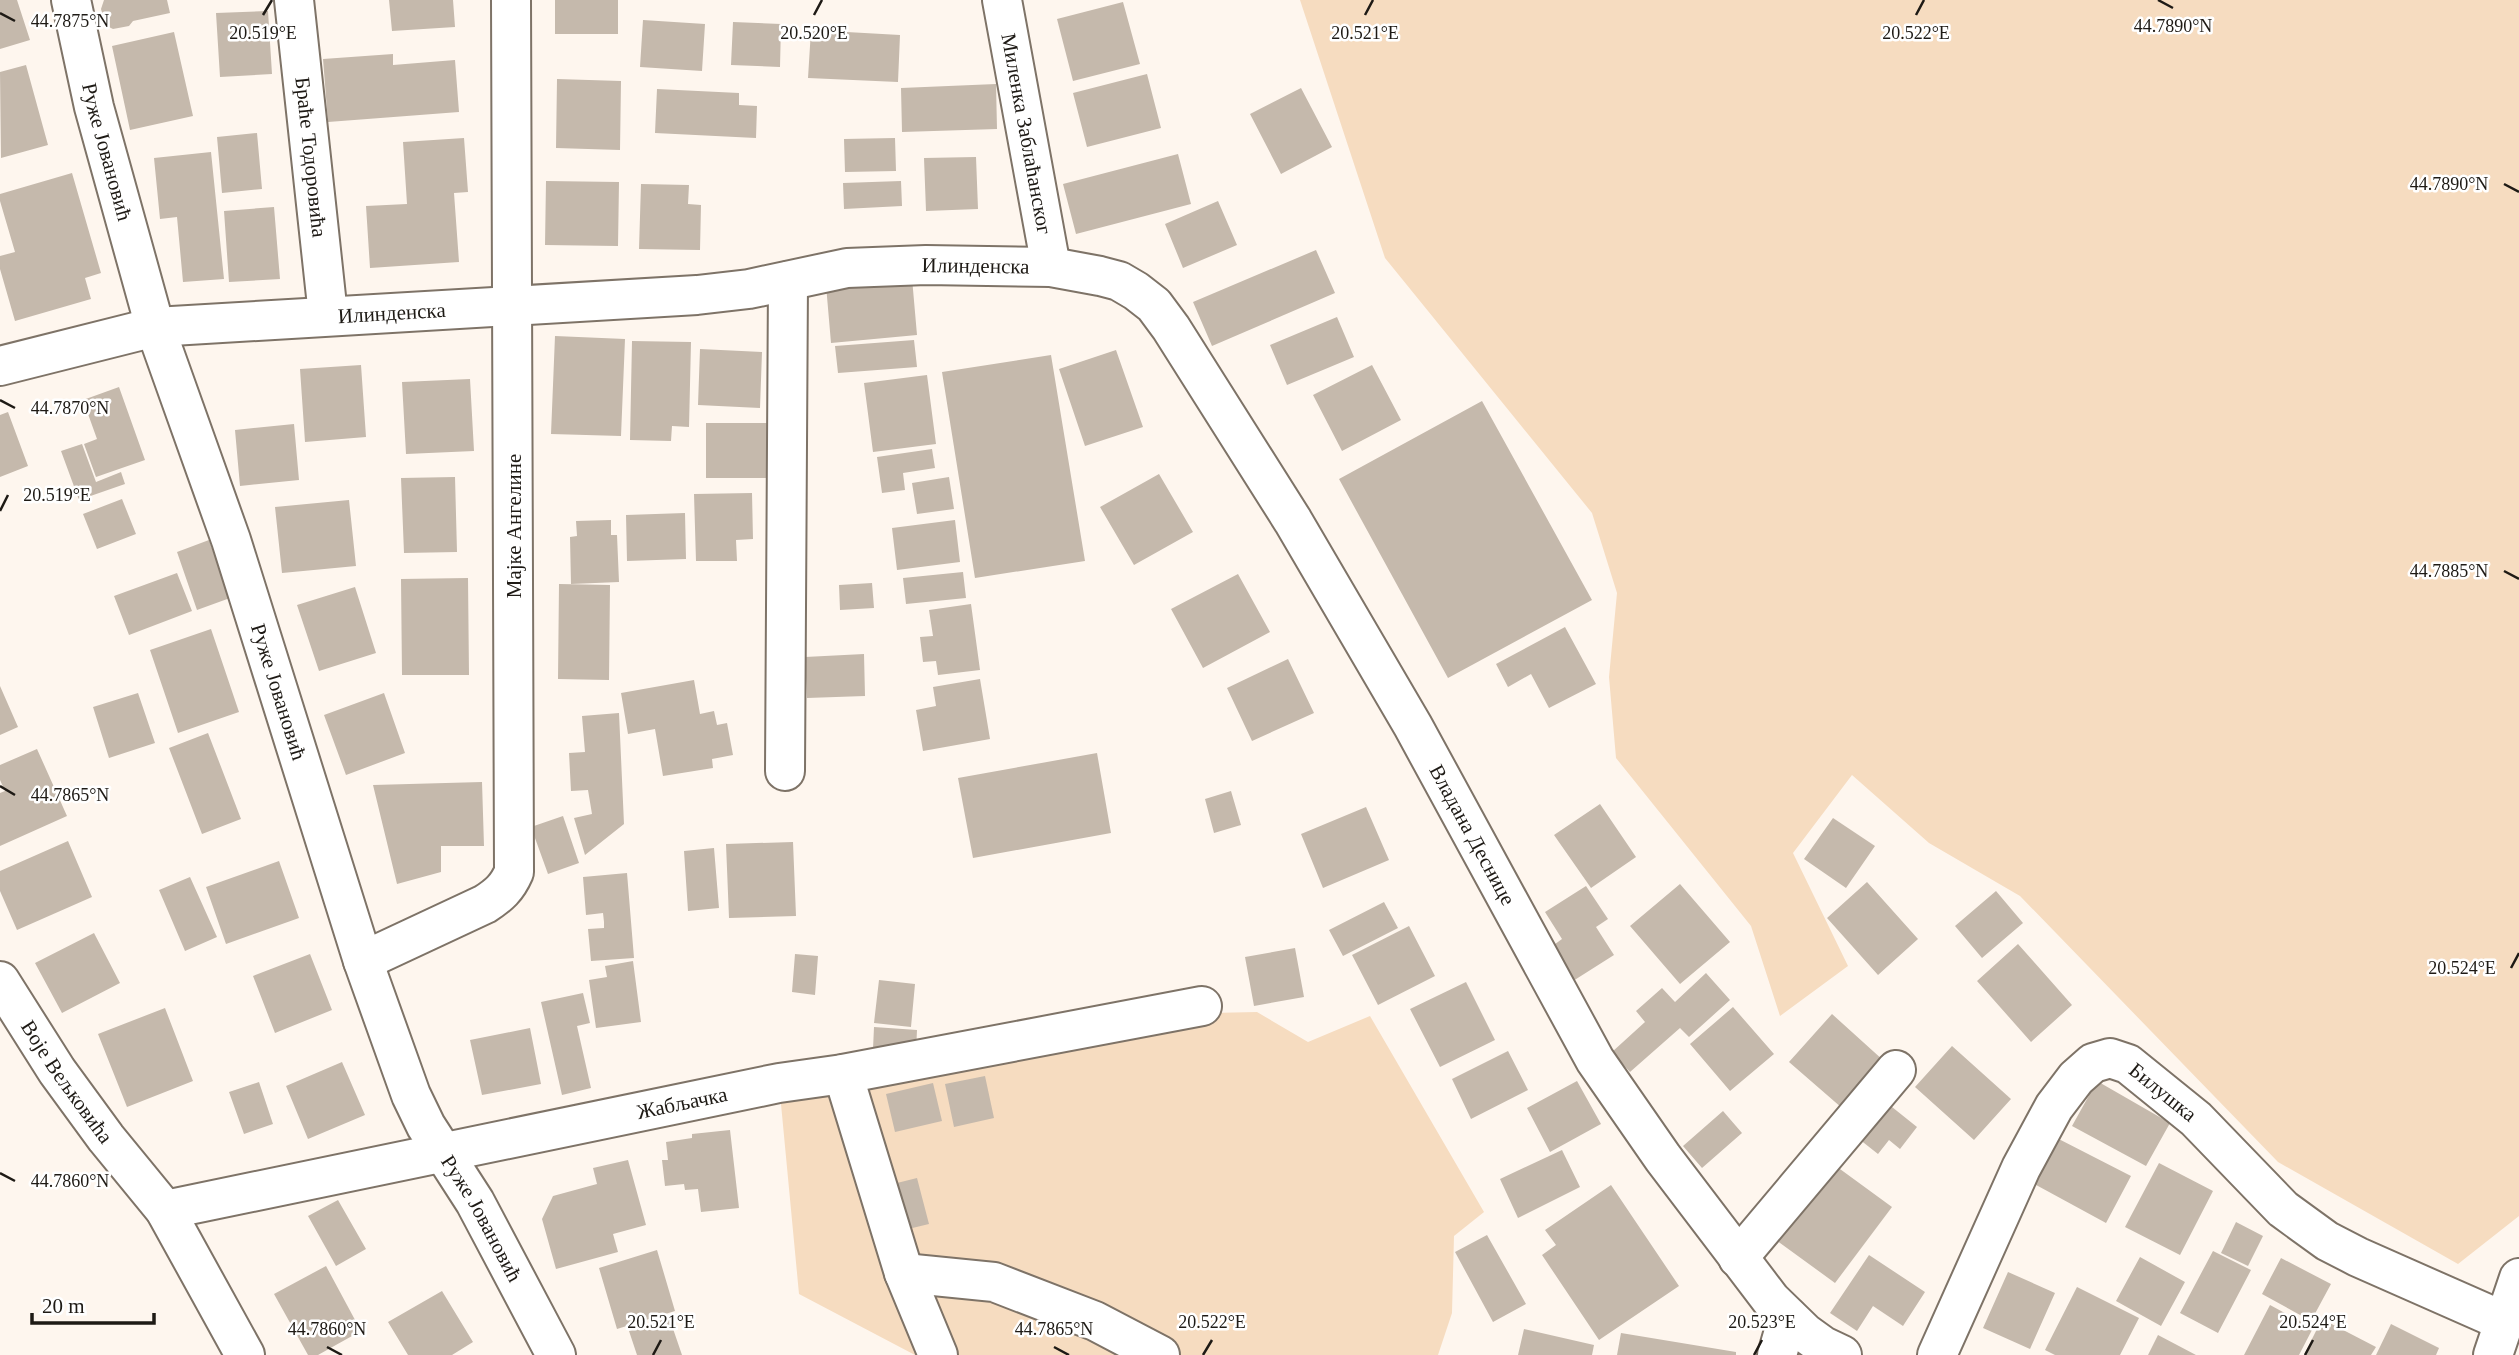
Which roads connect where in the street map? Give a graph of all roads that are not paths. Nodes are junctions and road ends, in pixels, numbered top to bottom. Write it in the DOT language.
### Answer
graph roads {
  1 [pos="71,0"];
  2 [pos="294,0"];
  3 [pos="511,0"];
  4 [pos="1002,0"];
  5 [pos="1051,267"];
  6 [pos="788,281"];
  7 [pos="513,305"];
  8 [pos="1153,305"];
  9 [pos="328,315"];
  10 [pos="155,327"];
  11 [pos="0,366"];
  12 [pos="785,771"];
  13 [pos="363,961"];
  14 [pos="0,981"];
  15 [pos="1202,1006"];
  16 [pos="860,1070"];
  17 [pos="1896,1070"];
  18 [pos="443,1153"];
  19 [pos="165,1210"];
  20 [pos="1738,1258"];
  21 [pos="904,1273"];
  22 [pos="2519,1278"];
  23 [pos="1788,1317"];
  24 [pos="2498,1338"];
  25 [pos="245,1355"];
  26 [pos="556,1355"];
  27 [pos="938,1355"];
  28 [pos="1160,1355"];
  29 [pos="1777,1355"];
  30 [pos="1842,1355"];
  31 [pos="1937,1355"];
  1 -- 10 [label="street, Руже Јовановић"];
  2 -- 9 [label="street, Браће Тодоровића"];
  3 -- 7 [label="street, Мајке Ангелине"];
  4 -- 5 [label="street, Миленка Заблаћанског"];
  5 -- 6 [label="street, Илинденска"];
  5 -- 8 [label="street, Илинденска"];
  6 -- 7 [label="street, Илинденска"];
  6 -- 12 [label="street"];
  7 -- 9 [label="street, Илинденска"];
  7 -- 13 [label="street, Мајке Ангелине"];
  8 -- 20 [label="street, Владана Деснице"];
  9 -- 10 [label="street, Илинденска"];
  10 -- 11 [label="street, Илинденска"];
  10 -- 13 [label="street, Руже Јовановић"];
  13 -- 18 [label="street, Руже Јовановић"];
  14 -- 19 [label="street, Воје Вељковића"];
  15 -- 16 [label="street, Жабљачка"];
  16 -- 18 [label="street, Жабљачка"];
  16 -- 21 [label="street"];
  17 -- 20 [label="street"];
  18 -- 19 [label="street, Жабљачка"];
  18 -- 26 [label="street, Руже Јовановић"];
  19 -- 25 [label="street, Воје Вељковића"];
  20 -- 23 [label="street, Владана Деснице"];
  21 -- 27 [label="street"];
  21 -- 28 [label="street"];
  22 -- 24 [label="street"];
  23 -- 29 [label="street"];
  23 -- 30 [label="street, Владана Деснице"];
  24 -- 31 [label="street, Билушка"];
}
